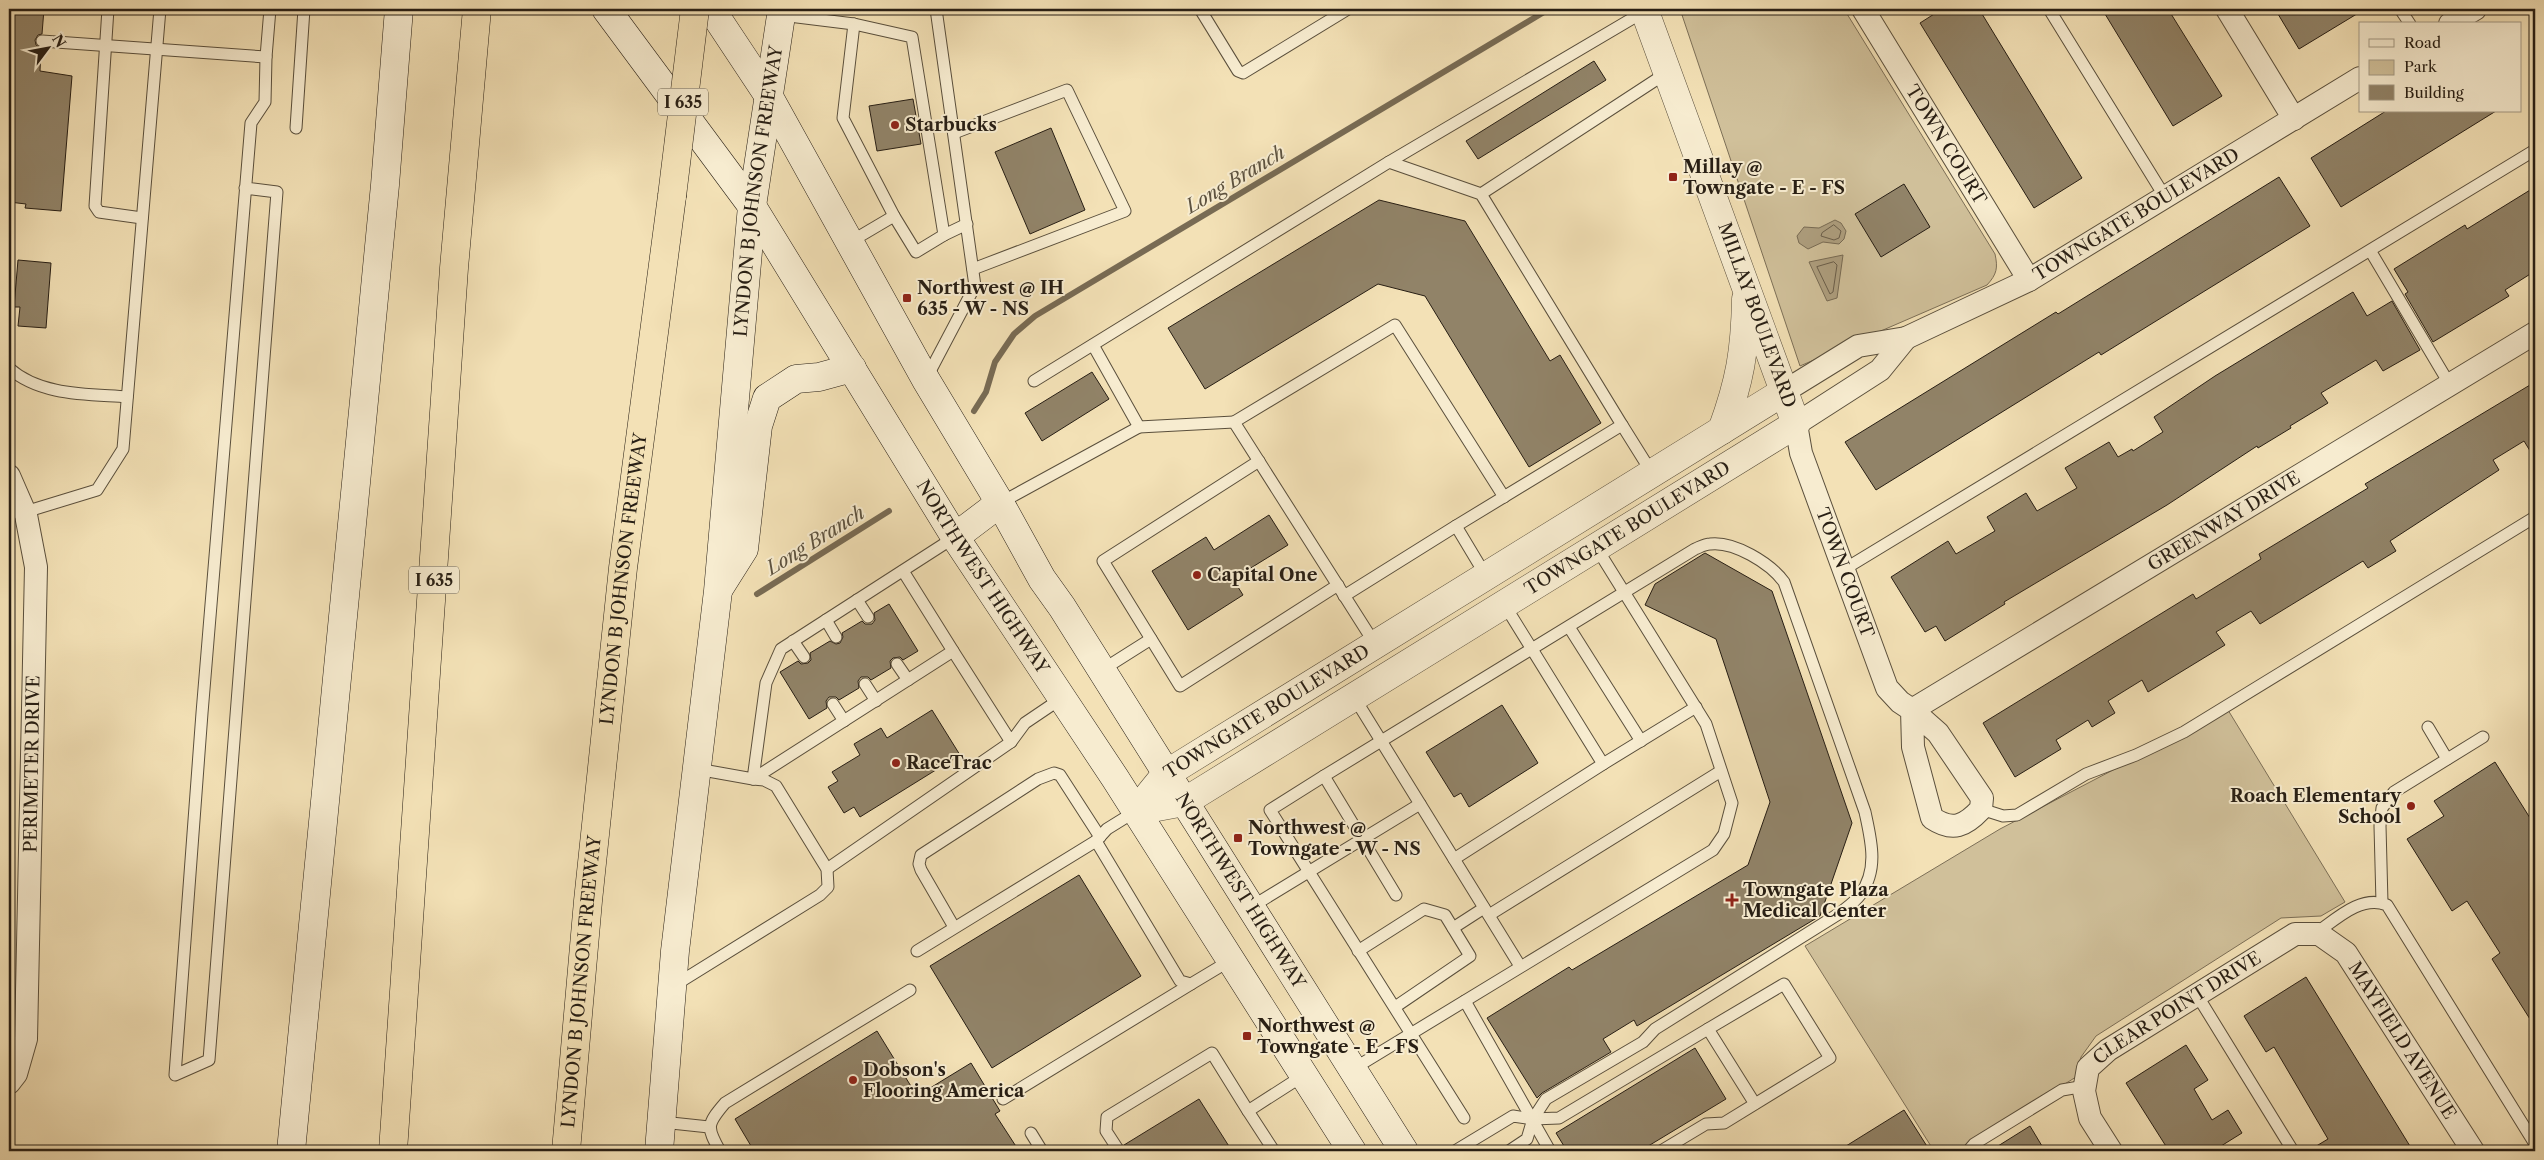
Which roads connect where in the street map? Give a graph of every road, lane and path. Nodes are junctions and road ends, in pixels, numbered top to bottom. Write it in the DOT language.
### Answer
graph roads {
  1 [pos="108,9"];
  2 [pos="160,9"];
  3 [pos="270,9"];
  4 [pos="304,9"];
  5 [pos="399,9"];
  6 [pos="477,9"];
  7 [pos="606,9"];
  8 [pos="695,9"];
  9 [pos="711,9"];
  10 [pos="936,9"];
  11 [pos="1200,9"];
  12 [pos="1348,9"];
  13 [pos="1863,9"];
  14 [pos="2049,9"];
  15 [pos="2227,9"];
  16 [pos="2400,9"];
  17 [pos="2475,9"];
  18 [pos="1645,10"];
  19 [pos="782,12"];
  20 [pos="2409,22"];
  21 [pos="2453,22"];
  22 [pos="854,24"];
  23 [pos="42,41"];
  24 [pos="105,44"];
  25 [pos="156,48"];
  26 [pos="266,57"];
  27 [pos="1668,72"];
  28 [pos="2359,79"];
  29 [pos="768,95"];
  30 [pos="2294,119"];
  31 [pos="296,128"];
  32 [pos="954,133"];
  33 [pos="2535,150"];
  34 [pos="1389,162"];
  35 [pos="245,188"];
  36 [pos="1482,194"];
  37 [pos="2165,197"];
  38 [pos="752,206"];
  39 [pos="894,216"];
  40 [pos="142,218"];
  41 [pos="967,224"];
  42 [pos="944,235"];
  43 [pos="850,242"];
  44 [pos="2371,252"];
  45 [pos="973,269"];
  46 [pos="2029,280"];
  47 [pos="1746,285"];
  48 [pos="2535,332"];
  49 [pos="1906,338"];
  50 [pos="1093,345"];
  51 [pos="9,368"];
  52 [pos="852,368"];
  53 [pos="926,380"];
  54 [pos="1034,381"];
  55 [pos="2450,385"];
  56 [pos="1785,391"];
  57 [pos="127,397"];
  58 [pos="1234,422"];
  59 [pos="1796,424"];
  60 [pos="1622,425"];
  61 [pos="1139,427"];
  62 [pos="1722,430"];
  63 [pos="1258,461"];
  64 [pos="1652,473"];
  65 [pos="9,476"];
  66 [pos="1504,497"];
  67 [pos="1000,503"];
  68 [pos="25,512"];
  69 [pos="2535,517"];
  70 [pos="1456,526"];
  71 [pos="955,537"];
  72 [pos="1596,547"];
  73 [pos="1843,570"];
  74 [pos="903,571"];
  75 [pos="1486,576"];
  76 [pos="718,591"];
  77 [pos="1341,591"];
  78 [pos="1624,591"];
  79 [pos="857,600"];
  80 [pos="1504,604"];
  81 [pos="868,617"];
  82 [pos="826,620"];
  83 [pos="1569,627"];
  84 [pos="836,637"];
  85 [pos="1151,639"];
  86 [pos="793,641"];
  87 [pos="1376,644"];
  88 [pos="1532,650"];
  89 [pos="953,651"];
  90 [pos="804,657"];
  91 [pos="897,664"];
  92 [pos="1102,670"];
  93 [pos="908,680"];
  94 [pos="865,684"];
  95 [pos="1062,697"];
  96 [pos="1354,697"];
  97 [pos="876,700"];
  98 [pos="833,704"];
  99 [pos="1696,707"];
  100 [pos="1912,710"];
  101 [pos="844,720"];
  102 [pos="2428,727"];
  103 [pos="2483,736"];
  104 [pos="1641,741"];
  105 [pos="1011,742"];
  106 [pos="1382,742"];
  107 [pos="2447,759"];
  108 [pos="1603,764"];
  109 [pos="697,769"];
  110 [pos="1721,771"];
  111 [pos="1166,774"];
  112 [pos="1324,776"];
  113 [pos="753,779"];
  114 [pos="1184,802"];
  115 [pos="1420,804"];
  116 [pos="1982,809"];
  117 [pos="1136,811"];
  118 [pos="1098,839"];
  119 [pos="1362,839"];
  120 [pos="1454,859"];
  121 [pos="827,869"];
  122 [pos="1309,872"];
  123 [pos="1396,895"];
  124 [pos="2382,903"];
  125 [pos="1251,907"];
  126 [pos="1487,911"];
  127 [pos="954,926"];
  128 [pos="1453,928"];
  129 [pos="2315,934"];
  130 [pos="917,951"];
  131 [pos="1358,951"];
  132 [pos="1231,960"];
  133 [pos="1520,966"];
  134 [pos="1192,984"];
  135 [pos="672,987"];
  136 [pos="910,990"];
  137 [pos="2197,995"];
  138 [pos="1465,1001"];
  139 [pos="1395,1007"];
  140 [pos="1708,1029"];
  141 [pos="1412,1033"];
  142 [pos="1353,1069"];
  143 [pos="1304,1075"];
  144 [pos="9,1083"];
  145 [pos="2085,1086"];
  146 [pos="1004,1099"];
  147 [pos="1755,1104"];
  148 [pos="1248,1111"];
  149 [pos="1464,1118"];
  150 [pos="1533,1118"];
  151 [pos="662,1122"];
  152 [pos="709,1127"];
  153 [pos="1031,1134"];
  154 [pos="2535,1144"];
  155 [pos="291,1151"];
  156 [pos="393,1151"];
  157 [pos="566,1151"];
  158 [pos="659,1151"];
  159 [pos="720,1151"];
  160 [pos="1042,1151"];
  161 [pos="1119,1151"];
  162 [pos="1274,1151"];
  163 [pos="1352,1151"];
  164 [pos="1404,1151"];
  165 [pos="1456,1151"];
  166 [pos="1509,1151"];
  167 [pos="1550,1151"];
  168 [pos="1661,1151"];
  169 [pos="1968,1151"];
  170 [pos="2111,1151"];
  171 [pos="2293,1151"];
  172 [pos="2473,1151"];
  1 -- 24 [label="lane"];
  2 -- 25 [label="lane"];
  3 -- 26 [label="lane"];
  4 -- 31 [label="lane"];
  5 -- 155 [label="main road"];
  6 -- 156 [label="highway, I 635"];
  7 -- 38 [label="main road, NORTHWEST HIGHWAY"];
  8 -- 157 [label="highway, LYNDON B JOHNSON FREEWAY / I 635, bridge"];
  9 -- 29 [label="main road, NORTHWEST HIGHWAY"];
  10 -- 32 [label="lane"];
  11 -- 12 [label="lane"];
  13 -- 46 [label="street, TOWN COURT"];
  14 -- 37 [label="lane"];
  15 -- 30 [label="street"];
  16 -- 20 [label="lane"];
  17 -- 21 [label="street"];
  18 -- 27 [label="main road, MILLAY BOULEVARD"];
  18 -- 34 [label="lane"];
  19 -- 22 [label="lane"];
  19 -- 29 [label="main road, LYNDON B JOHNSON FREEWAY"];
  22 -- 39 [label="lane"];
  22 -- 42 [label="lane"];
  23 -- 24 [label="lane"];
  24 -- 25 [label="lane"];
  24 -- 40 [label="lane"];
  25 -- 26 [label="lane"];
  25 -- 40 [label="lane"];
  26 -- 35 [label="lane"];
  27 -- 36 [label="lane"];
  27 -- 47 [label="main road, MILLAY BOULEVARD"];
  28 -- 30 [label="street, TOWNGATE BOULEVARD"];
  29 -- 38 [label="main road, LYNDON B JOHNSON FREEWAY"];
  29 -- 43 [label="main road, NORTHWEST HIGHWAY"];
  30 -- 37 [label="street, TOWNGATE BOULEVARD"];
  32 -- 41 [label="lane"];
  32 -- 45 [label="lane"];
  33 -- 44 [label="lane"];
  34 -- 36 [label="lane"];
  34 -- 50 [label="lane"];
  35 -- 35 [label="lane"];
  36 -- 60 [label="lane"];
  37 -- 46 [label="street, TOWNGATE BOULEVARD"];
  38 -- 52 [label="main road, NORTHWEST HIGHWAY"];
  38 -- 76 [label="main road, LYNDON B JOHNSON FREEWAY"];
  39 -- 42 [label="lane"];
  39 -- 43 [label="lane"];
  40 -- 57 [label="lane"];
  41 -- 42 [label="lane"];
  41 -- 45 [label="lane"];
  43 -- 53 [label="main road, NORTHWEST HIGHWAY"];
  44 -- 55 [label="lane"];
  44 -- 73 [label="lane"];
  45 -- 53 [label="lane"];
  46 -- 49 [label="street, TOWNGATE BOULEVARD"];
  47 -- 56 [label="main road, MILLAY BOULEVARD"];
  47 -- 62 [label="main road"];
  48 -- 55 [label="street, GREENWAY DRIVE"];
  49 -- 56 [label="street, TOWNGATE BOULEVARD"];
  49 -- 59 [label="street, TOWNGATE BOULEVARD"];
  50 -- 54 [label="lane"];
  50 -- 61 [label="lane"];
  51 -- 57 [label="lane"];
  52 -- 71 [label="main road, NORTHWEST HIGHWAY"];
  52 -- 76 [label="main road"];
  53 -- 67 [label="main road, NORTHWEST HIGHWAY"];
  55 -- 100 [label="street, GREENWAY DRIVE"];
  56 -- 59 [label="main road, MILLAY BOULEVARD"];
  56 -- 62 [label="main road, TOWNGATE BOULEVARD"];
  57 -- 68 [label="lane"];
  58 -- 61 [label="lane"];
  58 -- 63 [label="lane"];
  58 -- 66 [label="lane"];
  59 -- 72 [label="main road, TOWNGATE BOULEVARD"];
  59 -- 73 [label="street, TOWN COURT"];
  60 -- 64 [label="lane"];
  60 -- 66 [label="lane"];
  61 -- 67 [label="lane"];
  62 -- 64 [label="main road, TOWNGATE BOULEVARD"];
  63 -- 77 [label="lane"];
  63 -- 85 [label="lane"];
  64 -- 75 [label="main road, TOWNGATE BOULEVARD"];
  65 -- 68 [label="street, PERIMETER DRIVE"];
  66 -- 70 [label="lane"];
  67 -- 71 [label="main road"];
  67 -- 92 [label="main road, NORTHWEST HIGHWAY"];
  68 -- 144 [label="street, PERIMETER DRIVE"];
  69 -- 116 [label="lane"];
  70 -- 75 [label="lane"];
  70 -- 77 [label="lane"];
  71 -- 74 [label="lane"];
  71 -- 95 [label="main road, NORTHWEST HIGHWAY"];
  72 -- 78 [label="lane"];
  72 -- 80 [label="main road, TOWNGATE BOULEVARD"];
  73 -- 100 [label="street, TOWN COURT"];
  74 -- 79 [label="lane"];
  74 -- 89 [label="lane"];
  75 -- 80 [label="main road"];
  75 -- 87 [label="main road, TOWNGATE BOULEVARD"];
  76 -- 109 [label="main road, LYNDON B JOHNSON FREEWAY"];
  77 -- 85 [label="lane"];
  77 -- 87 [label="lane"];
  78 -- 83 [label="lane"];
  78 -- 99 [label="lane"];
  78 -- 150 [label="lane"];
  79 -- 81 [label="lane"];
  79 -- 82 [label="lane"];
  80 -- 88 [label="lane"];
  80 -- 96 [label="main road, TOWNGATE BOULEVARD"];
  82 -- 84 [label="lane"];
  82 -- 86 [label="lane"];
  83 -- 88 [label="lane"];
  83 -- 104 [label="lane"];
  85 -- 92 [label="lane"];
  86 -- 90 [label="lane"];
  86 -- 113 [label="lane"];
  87 -- 111 [label="main road, TOWNGATE BOULEVARD"];
  88 -- 106 [label="lane"];
  88 -- 108 [label="lane"];
  89 -- 93 [label="lane"];
  89 -- 105 [label="lane"];
  91 -- 93 [label="lane"];
  92 -- 111 [label="main road, NORTHWEST HIGHWAY"];
  93 -- 97 [label="lane"];
  94 -- 97 [label="lane"];
  95 -- 105 [label="lane"];
  95 -- 117 [label="main road, NORTHWEST HIGHWAY"];
  96 -- 106 [label="lane"];
  96 -- 114 [label="main road, TOWNGATE BOULEVARD"];
  97 -- 101 [label="lane"];
  98 -- 101 [label="lane"];
  99 -- 104 [label="lane"];
  99 -- 110 [label="lane"];
  100 -- 116 [label="street, TOWN COURT"];
  100 -- 116 [label="street"];
  101 -- 113 [label="lane"];
  102 -- 107 [label="lane"];
  103 -- 107 [label="lane"];
  104 -- 108 [label="lane"];
  105 -- 121 [label="lane"];
  106 -- 112 [label="lane"];
  106 -- 115 [label="lane"];
  107 -- 124 [label="lane"];
  108 -- 120 [label="lane"];
  109 -- 113 [label="lane"];
  109 -- 135 [label="main road, LYNDON B JOHNSON FREEWAY"];
  110 -- 126 [label="lane"];
  110 -- 133 [label="lane"];
  111 -- 114 [label="main road, NORTHWEST HIGHWAY"];
  111 -- 117 [label="main road, TOWNGATE BOULEVARD"];
  112 -- 119 [label="lane"];
  112 -- 122 [label="lane"];
  113 -- 121 [label="lane"];
  114 -- 117 [label="main road, TOWNGATE BOULEVARD"];
  114 -- 125 [label="main road, NORTHWEST HIGHWAY"];
  115 -- 119 [label="lane"];
  115 -- 120 [label="lane"];
  117 -- 118 [label="lane"];
  117 -- 132 [label="main road, NORTHWEST HIGHWAY"];
  118 -- 127 [label="lane"];
  118 -- 127 [label="lane"];
  118 -- 134 [label="lane"];
  119 -- 122 [label="lane"];
  119 -- 123 [label="lane"];
  120 -- 126 [label="lane"];
  121 -- 135 [label="lane"];
  122 -- 125 [label="lane"];
  122 -- 131 [label="lane"];
  124 -- 129 [label="lane"];
  124 -- 154 [label="lane"];
  125 -- 142 [label="main road, NORTHWEST HIGHWAY"];
  126 -- 128 [label="lane"];
  126 -- 133 [label="lane"];
  127 -- 130 [label="lane"];
  128 -- 131 [label="lane"];
  128 -- 139 [label="lane"];
  129 -- 137 [label="street, CLEAR POINT DRIVE"];
  129 -- 172 [label="street, MAYFIELD AVENUE"];
  131 -- 139 [label="lane"];
  132 -- 134 [label="lane"];
  132 -- 143 [label="main road, NORTHWEST HIGHWAY"];
  133 -- 138 [label="lane"];
  134 -- 146 [label="lane"];
  135 -- 151 [label="main road, LYNDON B JOHNSON FREEWAY"];
  136 -- 152 [label="lane"];
  137 -- 145 [label="street, CLEAR POINT DRIVE"];
  137 -- 171 [label="lane"];
  138 -- 141 [label="lane"];
  138 -- 150 [label="lane"];
  139 -- 141 [label="lane"];
  140 -- 147 [label="lane"];
  140 -- 147 [label="lane"];
  140 -- 150 [label="lane"];
  141 -- 142 [label="lane"];
  141 -- 149 [label="lane"];
  142 -- 164 [label="main road, NORTHWEST HIGHWAY"];
  143 -- 148 [label="lane"];
  143 -- 163 [label="main road, NORTHWEST HIGHWAY"];
  145 -- 169 [label="lane"];
  145 -- 170 [label="street, CLEAR POINT DRIVE"];
  147 -- 168 [label="lane"];
  148 -- 161 [label="lane"];
  148 -- 162 [label="lane"];
  150 -- 165 [label="lane"];
  150 -- 166 [label="lane"];
  150 -- 167 [label="lane"];
  151 -- 152 [label="lane"];
  151 -- 158 [label="main road, LYNDON B JOHNSON FREEWAY"];
  152 -- 159 [label="lane"];
  153 -- 160 [label="lane"];
}
